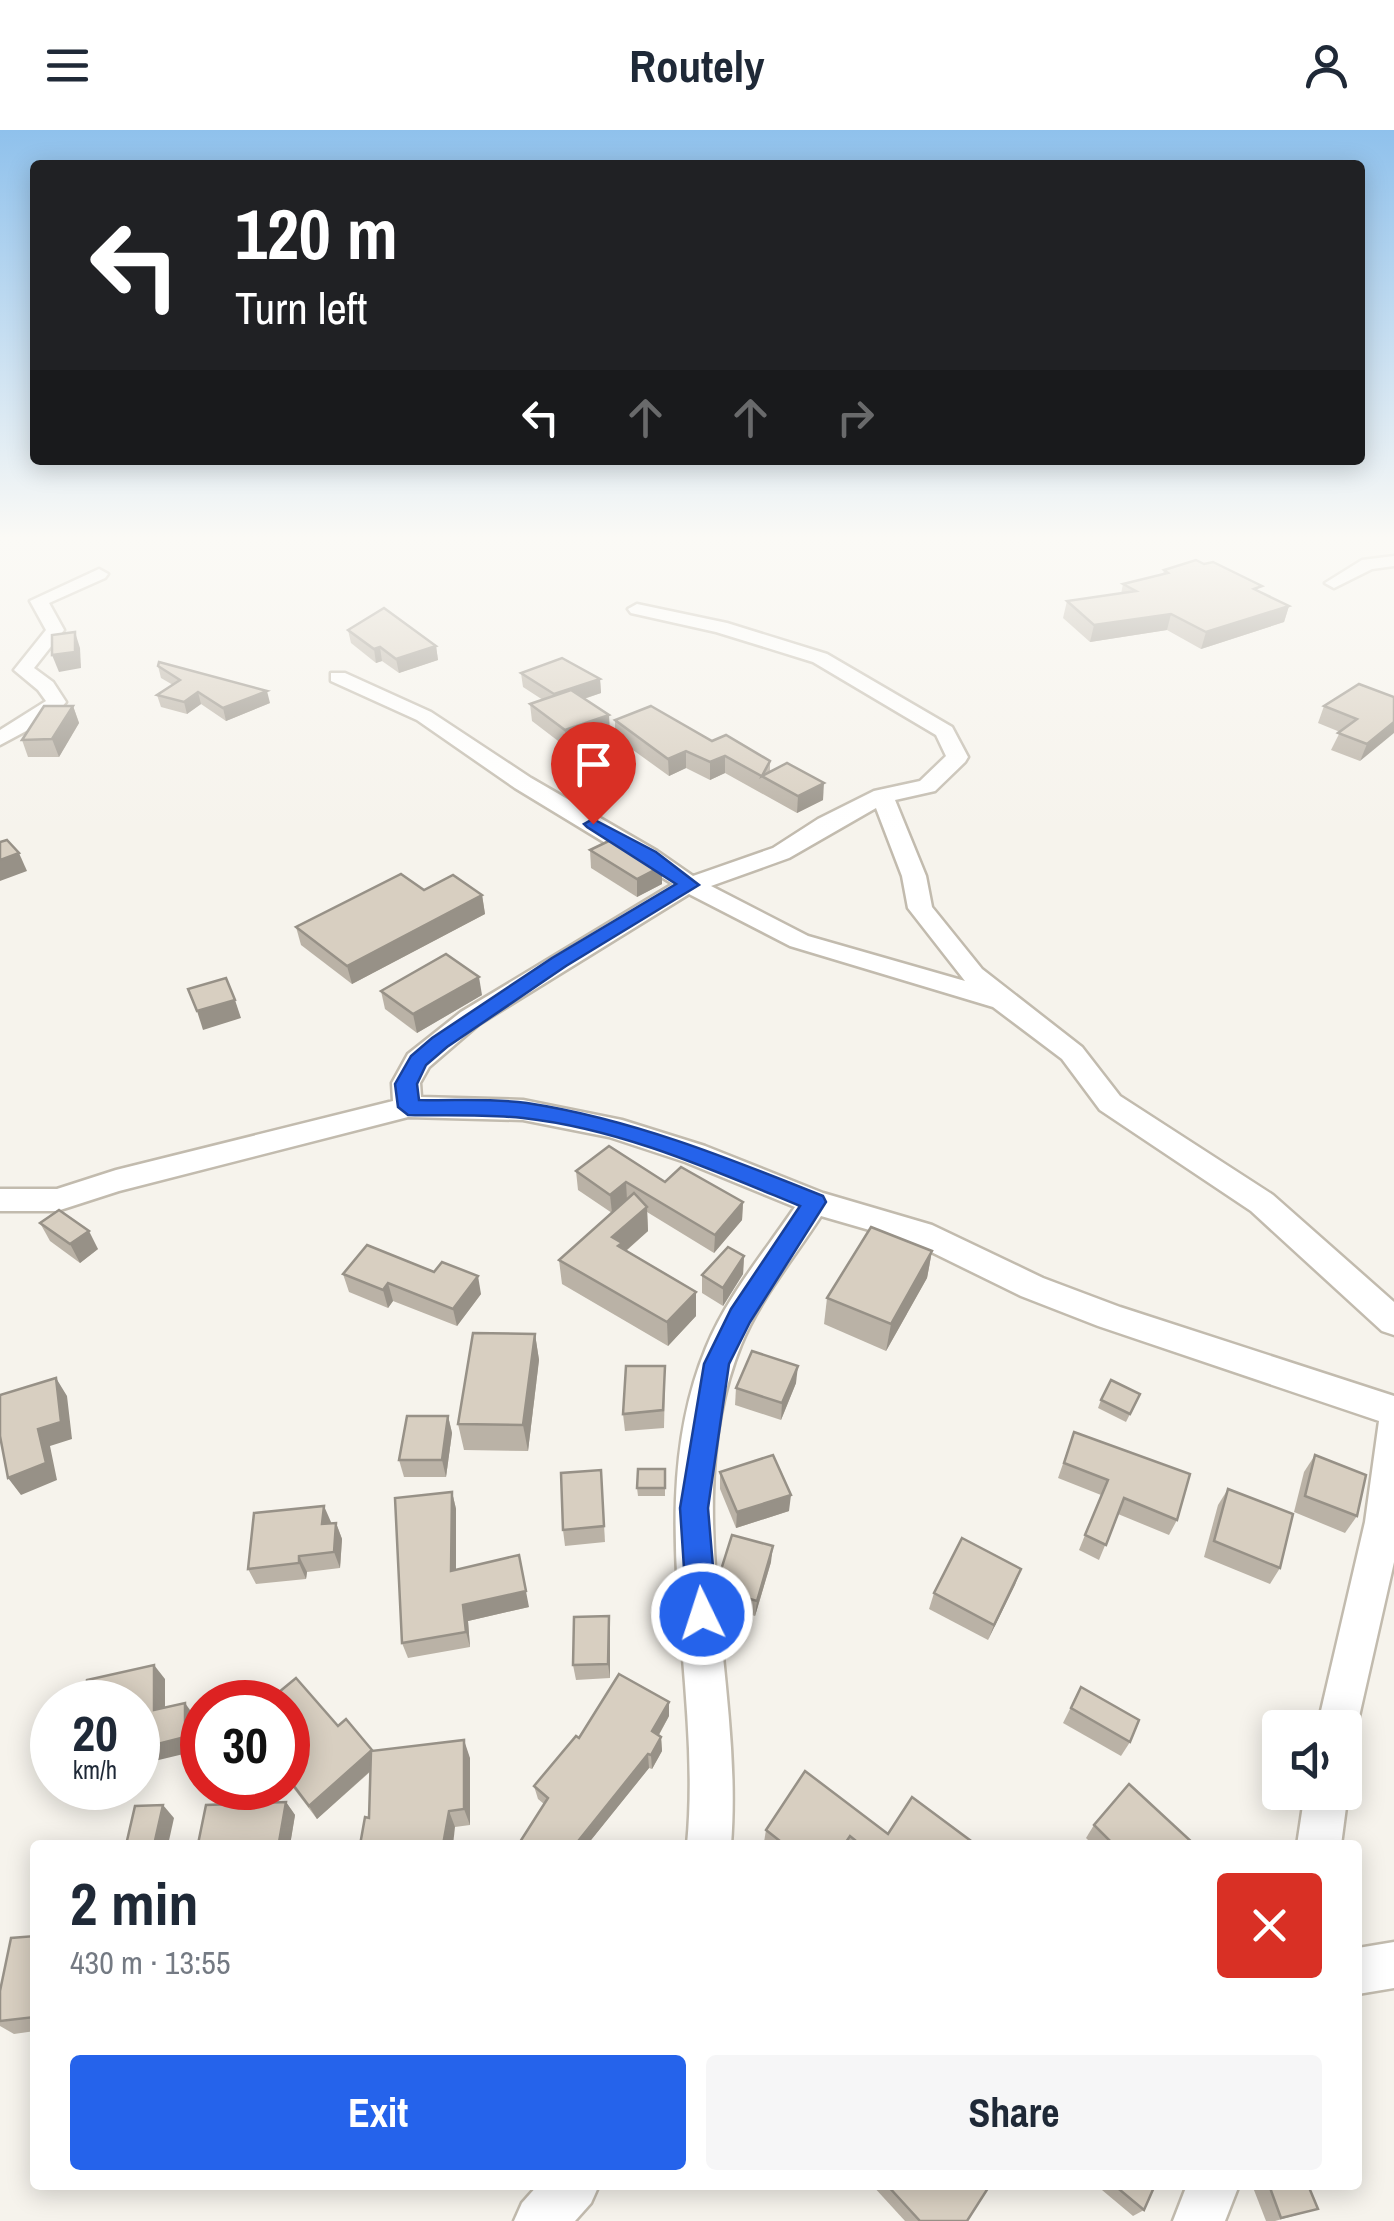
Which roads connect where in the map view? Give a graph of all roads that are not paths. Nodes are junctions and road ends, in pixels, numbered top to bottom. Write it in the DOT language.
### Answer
graph roads {
  1 [pos="52,638"];
  2 [pos="756,638"];
  3 [pos="338,677"];
  4 [pos="0,739"];
  5 [pos="882,796"];
  6 [pos="690,885"];
  7 [pos="1002,1001"];
  8 [pos="408,1107"];
  9 [pos="0,1200"];
  10 [pos="814,1202"];
  11 [pos="1394,1322"];
  12 [pos="1394,1412"];
  13 [pos="1394,1427"];
  14 [pos="1342,1710"];
  15 [pos="1324,1810"];
  16 [pos="710,1840"];
  17 [pos="1320,1840"];
  18 [pos="1394,1965"];
  19 [pos="1362,1971"];
  20 [pos="568,2190"];
  21 [pos="1212,2190"];
  22 [pos="540,2221"];
  23 [pos="1198,2221"];
  1 -- 4 [label="street"];
  2 -- 5 [label="street"];
  3 -- 6 [label="street"];
  5 -- 6 [label="street"];
  5 -- 7 [label="street"];
  6 -- 7 [label="street"];
  6 -- 8 [label="street"];
  7 -- 11 [label="street"];
  8 -- 9 [label="street"];
  8 -- 10 [label="street"];
  10 -- 12 [label="street"];
  10 -- 16 [label="street"];
  13 -- 14 [label="street"];
  15 -- 17 [label="street"];
  18 -- 19 [label="street"];
  20 -- 22 [label="street"];
  21 -- 23 [label="street"];
}
